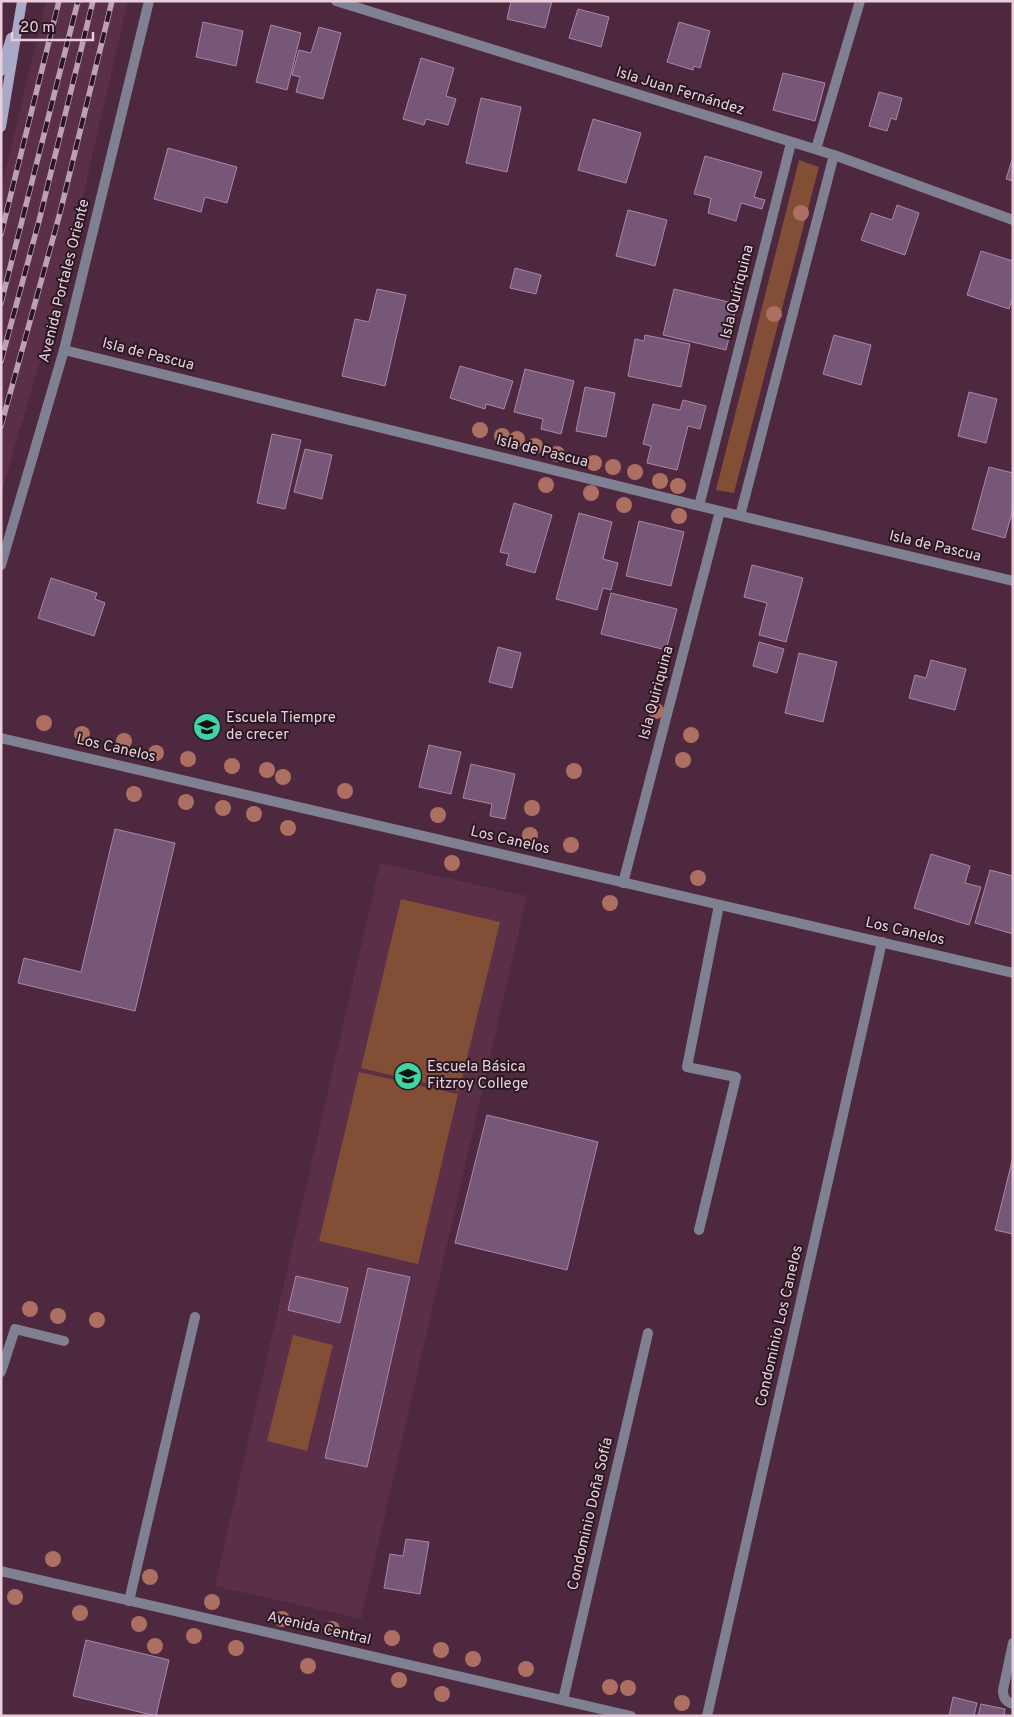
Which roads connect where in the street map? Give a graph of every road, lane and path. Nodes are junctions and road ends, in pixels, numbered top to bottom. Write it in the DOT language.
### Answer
graph roads {
  1 [pos="22,1"];
  2 [pos="149,1"];
  3 [pos="336,1"];
  4 [pos="860,1"];
  5 [pos="1,71"];
  6 [pos="1,127"];
  7 [pos="791,143"];
  8 [pos="816,149"];
  9 [pos="834,155"];
  10 [pos="1013,220"];
  11 [pos="64,350"];
  12 [pos="699,506"];
  13 [pos="720,511"];
  14 [pos="740,516"];
  15 [pos="1,565"];
  16 [pos="1013,581"];
  17 [pos="1,738"];
  18 [pos="623,883"];
  19 [pos="719,905"];
  20 [pos="882,942"];
  21 [pos="1013,973"];
  22 [pos="698,1230"];
  23 [pos="195,1317"];
  24 [pos="648,1333"];
  25 [pos="64,1341"];
  26 [pos="1,1372"];
  27 [pos="1,1571"];
  28 [pos="129,1601"];
  29 [pos="1013,1643"];
  30 [pos="563,1700"];
  31 [pos="1013,1704"];
  32 [pos="631,1716"];
  33 [pos="708,1716"];
  1 -- 5 [label="main road"];
  1 -- 6 [label="main road"];
  2 -- 11 [label="street, Avenida Portales Oriente"];
  3 -- 7 [label="street, Isla Juan Fernández"];
  4 -- 8 [label="street"];
  7 -- 8 [label="street, Isla Juan Fernández"];
  7 -- 12 [label="street, Isla Quiriquina"];
  8 -- 9 [label="street, Isla Juan Fernández"];
  9 -- 10 [label="street, Isla Juan Fernández"];
  9 -- 14 [label="street"];
  11 -- 12 [label="street, Isla de Pascua"];
  11 -- 15 [label="street, Avenida Portales Oriente"];
  12 -- 13 [label="street, Isla de Pascua"];
  13 -- 14 [label="street, Isla de Pascua"];
  13 -- 18 [label="street, Isla Quiriquina"];
  14 -- 16 [label="street, Isla de Pascua"];
  17 -- 18 [label="street, Los Canelos"];
  18 -- 19 [label="street, Los Canelos"];
  19 -- 20 [label="street, Los Canelos"];
  19 -- 22 [label="street"];
  20 -- 21 [label="street, Los Canelos"];
  20 -- 33 [label="street, Condominio Los Canelos"];
  23 -- 28 [label="street"];
  24 -- 30 [label="street, Condominio Doña Sofía"];
  25 -- 26 [label="street"];
  27 -- 28 [label="street, Avenida Central"];
  28 -- 30 [label="street, Avenida Central"];
  29 -- 31 [label="street"];
  30 -- 32 [label="street, Avenida Central"];
}
